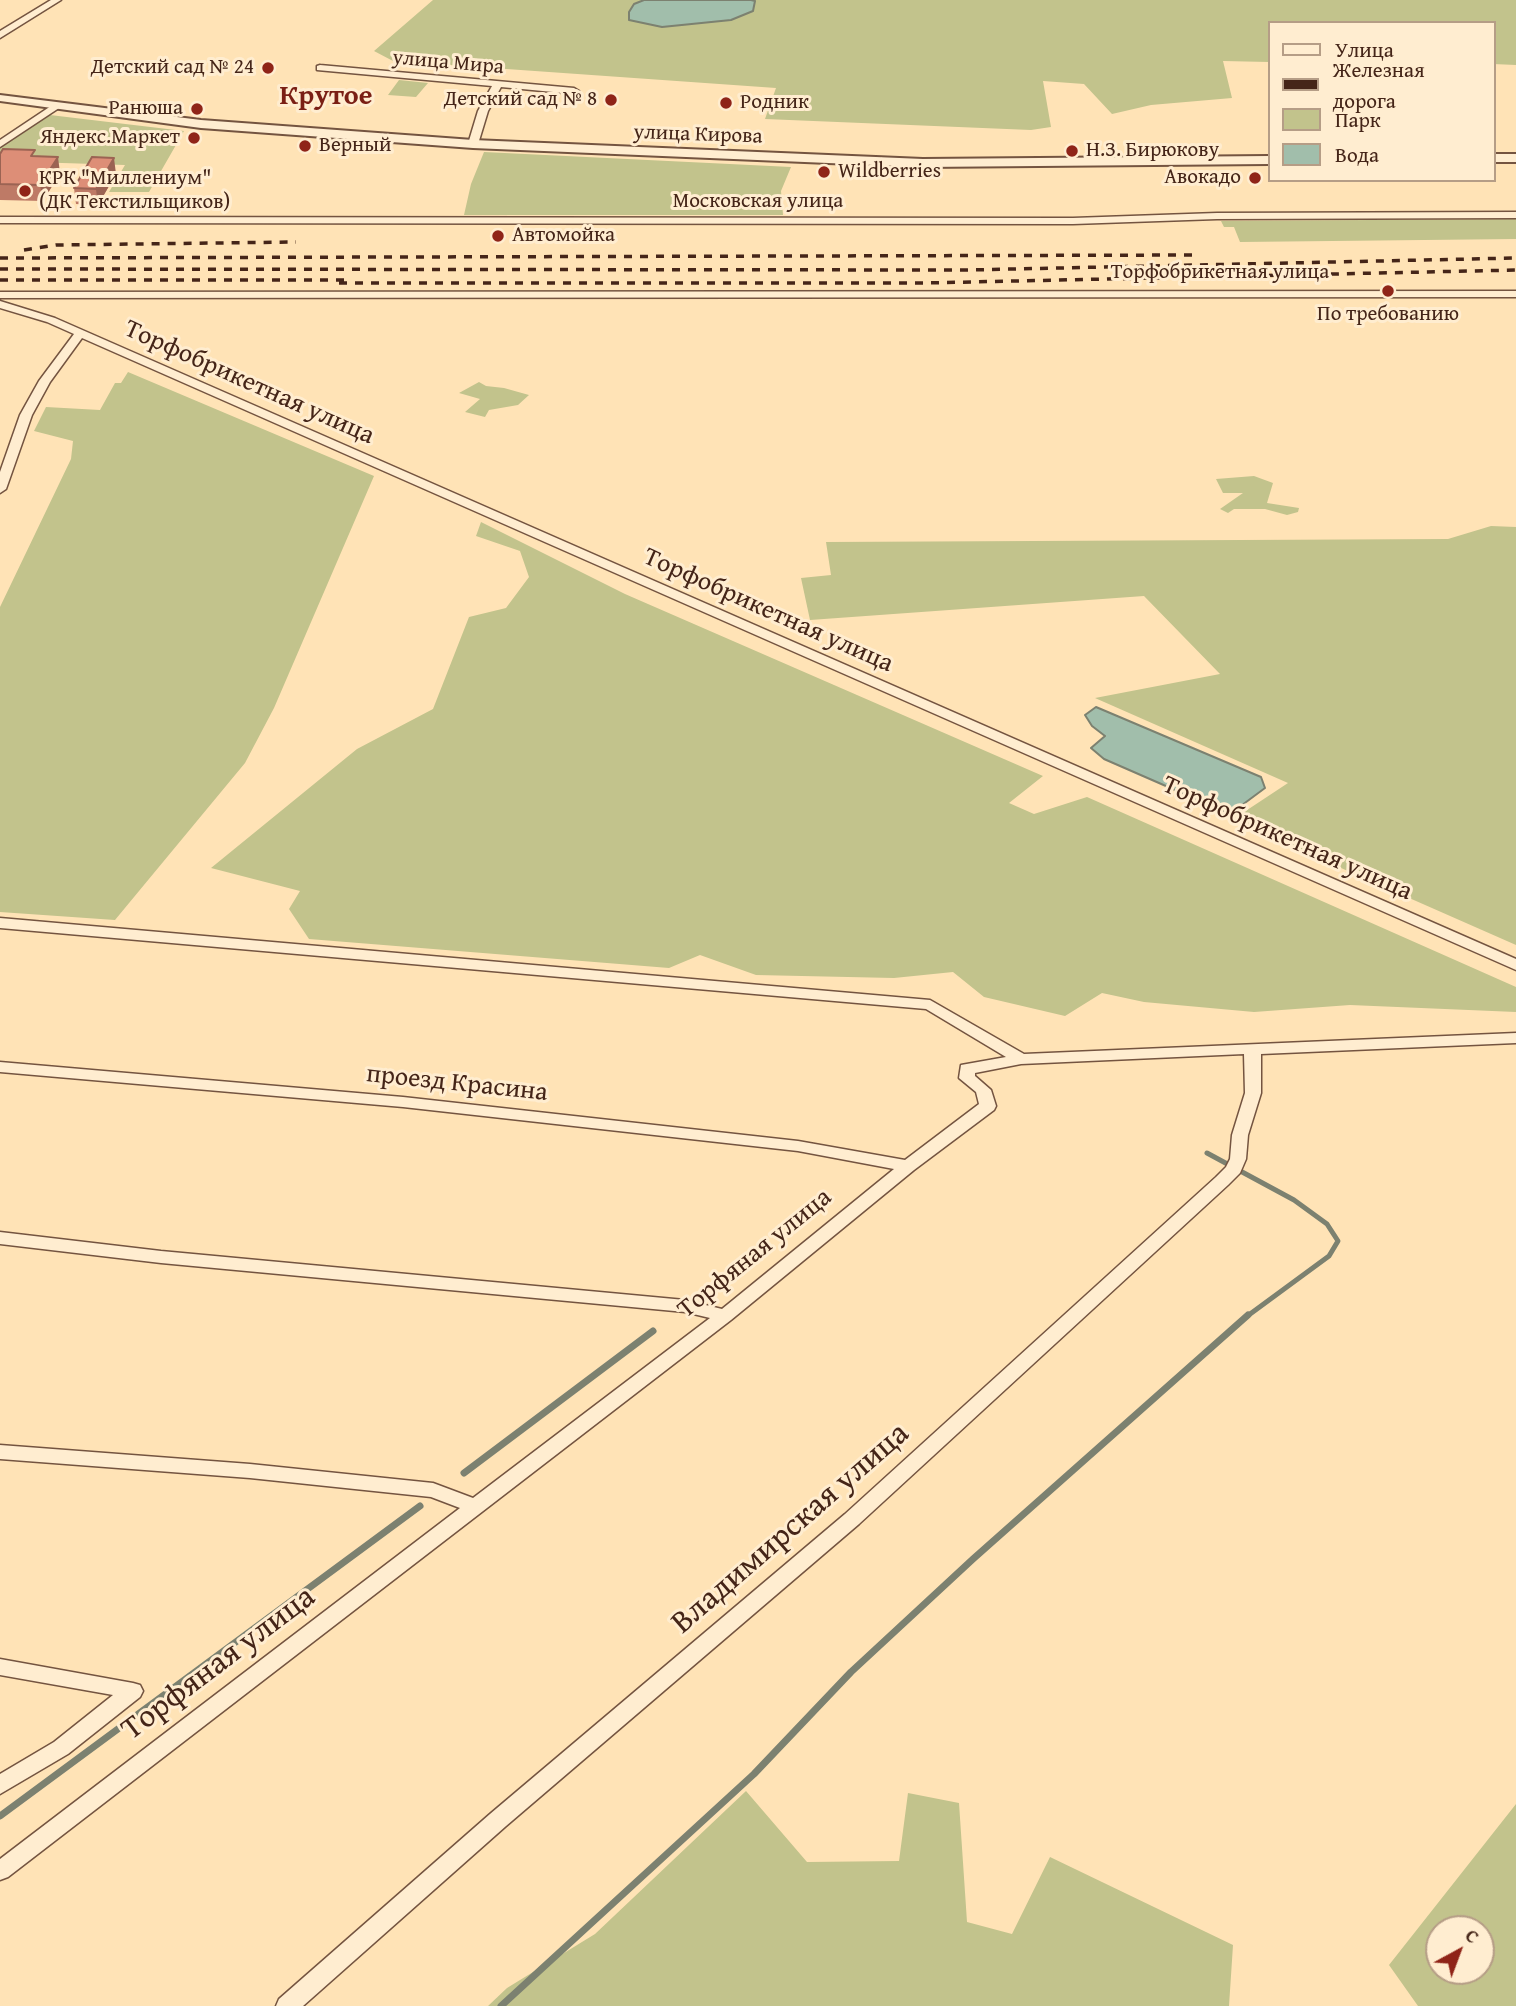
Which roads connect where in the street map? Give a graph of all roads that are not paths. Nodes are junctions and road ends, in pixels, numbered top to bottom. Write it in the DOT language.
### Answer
graph roads {
  1 [pos="57,0"];
  2 [pos="0,35"];
  3 [pos="320,68"];
  4 [pos="498,85"];
  5 [pos="574,92"];
  6 [pos="0,98"];
  7 [pos="57,106"];
  8 [pos="0,144"];
  9 [pos="473,144"];
  10 [pos="1495,158"];
  11 [pos="1516,158"];
  12 [pos="1268,160"];
  13 [pos="1516,215"];
  14 [pos="0,220"];
  15 [pos="1516,294"];
  16 [pos="0,295"];
  17 [pos="0,303"];
  18 [pos="80,333"];
  19 [pos="0,489"];
  20 [pos="0,922"];
  21 [pos="1516,965"];
  22 [pos="1516,1038"];
  23 [pos="1254,1051"];
  24 [pos="1021,1059"];
  25 [pos="0,1067"];
  26 [pos="908,1166"];
  27 [pos="0,1238"];
  28 [pos="725,1316"];
  29 [pos="0,1452"];
  30 [pos="475,1506"];
  31 [pos="0,1667"];
  32 [pos="0,1785"];
  33 [pos="0,1871"];
  34 [pos="287,2006"];
  1 -- 2 [label="street"];
  3 -- 4 [label="street, улица Мира"];
  4 -- 5 [label="street, улица Мира"];
  4 -- 9 [label="street"];
  6 -- 7 [label="street, улица Кирова"];
  7 -- 8 [label="street"];
  7 -- 9 [label="street, улица Кирова"];
  9 -- 12 [label="street, улица Кирова"];
  10 -- 11 [label="street"];
  13 -- 14 [label="street, Московская улица"];
  15 -- 16 [label="street, Торфобрикетная улица"];
  17 -- 18 [label="street, Торфобрикетная улица"];
  18 -- 19 [label="street"];
  18 -- 21 [label="street, Торфобрикетная улица"];
  20 -- 24 [label="street"];
  22 -- 23 [label="street"];
  23 -- 24 [label="street"];
  23 -- 34 [label="street, Владимирская улица"];
  24 -- 26 [label="street, Торфяная улица"];
  25 -- 26 [label="street, проезд Красина"];
  26 -- 28 [label="street, Торфяная улица"];
  27 -- 28 [label="street"];
  28 -- 30 [label="street, Торфяная улица"];
  29 -- 30 [label="street"];
  30 -- 33 [label="street, Торфяная улица"];
  31 -- 32 [label="street"];
}
